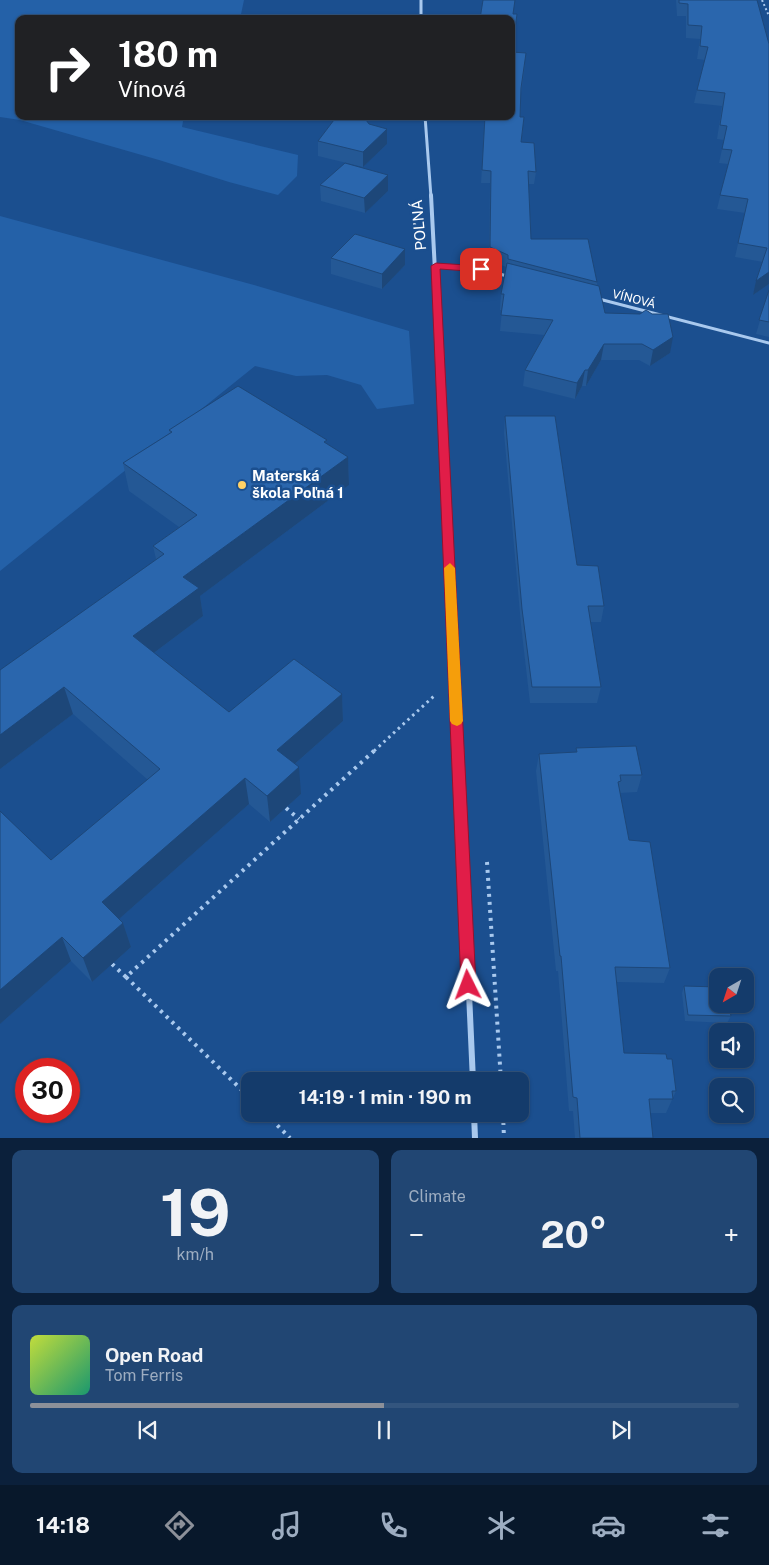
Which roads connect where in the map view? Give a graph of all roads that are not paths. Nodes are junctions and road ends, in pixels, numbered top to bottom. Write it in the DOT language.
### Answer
graph roads {
  1 [pos="421,0"];
  2 [pos="421,15"];
  3 [pos="425,120"];
  4 [pos="436,266"];
  5 [pos="510,276"];
  6 [pos="596,299"];
  7 [pos="769,343"];
  8 [pos="473,1072"];
  9 [pos="474,1122"];
  10 [pos="475,1138"];
  1 -- 2 [label="street"];
  3 -- 4 [label="street, POĽNÁ"];
  4 -- 5 [label="lane"];
  4 -- 8 [label="street, POĽNÁ"];
  6 -- 7 [label="lane, VÍNOVÁ"];
  9 -- 10 [label="street"];
}
